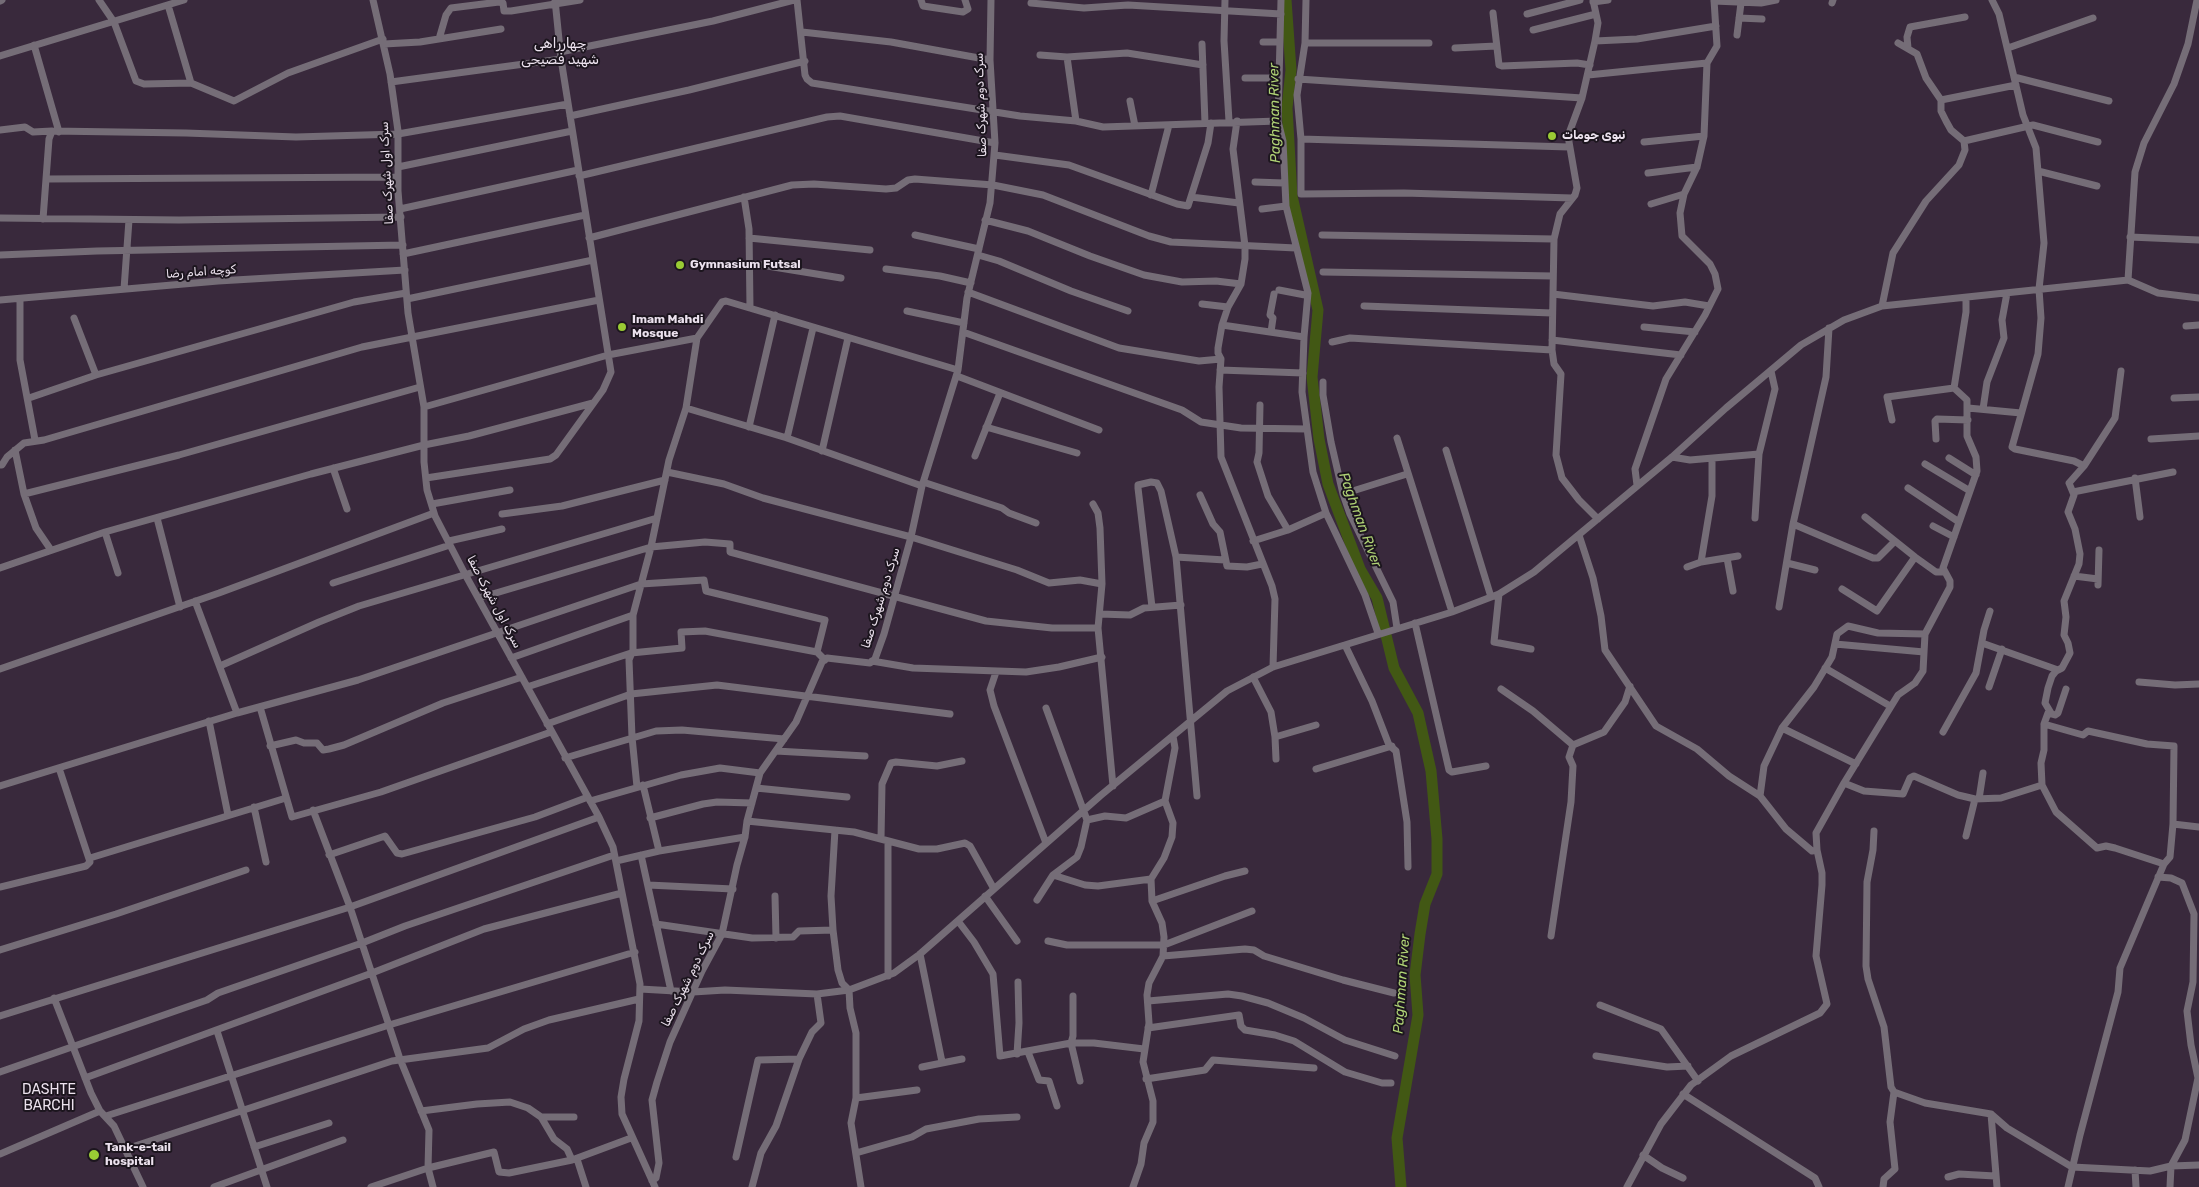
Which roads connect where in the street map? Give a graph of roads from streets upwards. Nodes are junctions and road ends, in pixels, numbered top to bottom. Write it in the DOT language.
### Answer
graph roads {
  1 [pos="99,0"];
  2 [pos="184,0"];
  3 [pos="374,0"];
  4 [pos="580,0"];
  5 [pos="796,0"];
  6 [pos="921,0"];
  7 [pos="965,0"];
  8 [pos="991,0"];
  9 [pos="1225,0"];
  10 [pos="1281,0"];
  11 [pos="1306,0"];
  12 [pos="1580,0"];
  13 [pos="1608,0"];
  14 [pos="1776,0"];
  15 [pos="1992,0"];
  16 [pos="2197,0"];
  17 [pos="1593,1"];
  18 [pos="1714,1"];
  19 [pos="555,2"];
  20 [pos="1740,2"];
  21 [pos="1031,4"];
  22 [pos="168,6"];
  23 [pos="1225,12"];
  24 [pos="1493,13"];
  25 [pos="1281,14"];
  26 [pos="1527,14"];
  27 [pos="1596,14"];
  28 [pos="1965,17"];
  29 [pos="1739,18"];
  30 [pos="2093,18"];
  31 [pos="1762,19"];
  32 [pos="114,22"];
  33 [pos="1716,26"];
  34 [pos="501,29"];
  35 [pos="1533,30"];
  36 [pos="802,32"];
  37 [pos="1737,35"];
  38 [pos="439,39"];
  39 [pos="383,41"];
  40 [pos="1595,41"];
  41 [pos="1263,42"];
  42 [pos="1280,42"];
  43 [pos="1898,42"];
  44 [pos="1305,43"];
  45 [pos="1429,43"];
  46 [pos="1202,44"];
  47 [pos="34,45"];
  48 [pos="1496,46"];
  49 [pos="1455,48"];
  50 [pos="1908,48"];
  51 [pos="2008,48"];
  52 [pos="560,55"];
  53 [pos="1040,55"];
  54 [pos="0,56"];
  55 [pos="1067,57"];
  56 [pos="990,60"];
  57 [pos="805,61"];
  58 [pos="1707,63"];
  59 [pos="1590,64"];
  60 [pos="1202,65"];
  61 [pos="1588,75"];
  62 [pos="2014,77"];
  63 [pos="1246,78"];
  64 [pos="1278,78"];
  65 [pos="1298,79"];
  66 [pos="191,82"];
  67 [pos="391,82"];
  68 [pos="2016,85"];
  69 [pos="1582,98"];
  70 [pos="1941,100"];
  71 [pos="2109,100"];
  72 [pos="1130,101"];
  73 [pos="568,104"];
  74 [pos="993,111"];
  75 [pos="570,116"];
  76 [pos="1278,120"];
  77 [pos="1076,121"];
  78 [pos="1233,121"];
  79 [pos="1208,123"];
  80 [pos="1169,125"];
  81 [pos="1135,126"];
  82 [pos="2027,126"];
  83 [pos="0,130"];
  84 [pos="572,131"];
  85 [pos="56,132"];
  86 [pos="398,134"];
  87 [pos="1704,136"];
  88 [pos="1301,139"];
  89 [pos="1964,141"];
  90 [pos="1644,142"];
  91 [pos="2098,142"];
  92 [pos="995,143"];
  93 [pos="1569,147"];
  94 [pos="994,155"];
  95 [pos="398,167"];
  96 [pos="1697,167"];
  97 [pos="2038,171"];
  98 [pos="579,173"];
  99 [pos="1648,173"];
  100 [pos="398,177"];
  101 [pos="46,179"];
  102 [pos="1255,182"];
  103 [pos="1284,183"];
  104 [pos="992,185"];
  105 [pos="2097,186"];
  106 [pos="1684,194"];
  107 [pos="1151,195"];
  108 [pos="744,197"];
  109 [pos="1191,197"];
  110 [pos="1572,198"];
  111 [pos="1239,203"];
  112 [pos="1652,204"];
  113 [pos="1286,206"];
  114 [pos="400,208"];
  115 [pos="1262,210"];
  116 [pos="586,215"];
  117 [pos="401,217"];
  118 [pos="0,218"];
  119 [pos="43,219"];
  120 [pos="129,220"];
  121 [pos="985,220"];
  122 [pos="914,235"];
  123 [pos="1322,235"];
  124 [pos="2130,237"];
  125 [pos="589,238"];
  126 [pos="749,238"];
  127 [pos="1554,239"];
  128 [pos="2199,240"];
  129 [pos="403,245"];
  130 [pos="1246,246"];
  131 [pos="1296,248"];
  132 [pos="126,250"];
  133 [pos="870,250"];
  134 [pos="979,252"];
  135 [pos="404,254"];
  136 [pos="0,255"];
  137 [pos="593,260"];
  138 [pos="749,263"];
  139 [pos="886,269"];
  140 [pos="405,270"];
  141 [pos="1323,272"];
  142 [pos="1553,276"];
  143 [pos="841,278"];
  144 [pos="2128,280"];
  145 [pos="971,283"];
  146 [pos="1240,284"];
  147 [pos="124,289"];
  148 [pos="2039,289"];
  149 [pos="968,292"];
  150 [pos="1308,293"];
  151 [pos="2007,293"];
  152 [pos="1553,294"];
  153 [pos="407,296"];
  154 [pos="20,298"];
  155 [pos="1966,298"];
  156 [pos="2199,298"];
  157 [pos="0,300"];
  158 [pos="599,300"];
  159 [pos="1202,304"];
  160 [pos="1364,306"];
  161 [pos="1709,306"];
  162 [pos="1882,306"];
  163 [pos="1228,307"];
  164 [pos="750,308"];
  165 [pos="908,311"];
  166 [pos="1128,311"];
  167 [pos="1552,313"];
  168 [pos="775,315"];
  169 [pos="74,318"];
  170 [pos="964,323"];
  171 [pos="1222,325"];
  172 [pos="2199,325"];
  173 [pos="2186,326"];
  174 [pos="1644,327"];
  175 [pos="813,328"];
  176 [pos="1829,328"];
  177 [pos="963,332"];
  178 [pos="1271,332"];
  179 [pos="1694,332"];
  180 [pos="1304,337"];
  181 [pos="411,338"];
  182 [pos="697,338"];
  183 [pos="848,338"];
  184 [pos="1552,340"];
  185 [pos="1332,342"];
  186 [pos="1552,350"];
  187 [pos="1681,354"];
  188 [pos="608,355"];
  189 [pos="1221,359"];
  190 [pos="1220,370"];
  191 [pos="1771,370"];
  192 [pos="2121,371"];
  193 [pos="957,373"];
  194 [pos="1303,373"];
  195 [pos="96,376"];
  196 [pos="1323,382"];
  197 [pos="420,387"];
  198 [pos="1954,388"];
  199 [pos="1000,393"];
  200 [pos="2199,397"];
  201 [pos="29,398"];
  202 [pos="2174,398"];
  203 [pos="593,404"];
  204 [pos="1260,405"];
  205 [pos="424,408"];
  206 [pos="686,408"];
  207 [pos="1968,408"];
  208 [pos="1983,409"];
  209 [pos="2021,413"];
  210 [pos="1892,420"];
  211 [pos="1968,420"];
  212 [pos="1220,424"];
  213 [pos="749,427"];
  214 [pos="986,427"];
  215 [pos="1259,429"];
  216 [pos="1099,430"];
  217 [pos="1307,430"];
  218 [pos="2199,436"];
  219 [pos="787,438"];
  220 [pos="1397,438"];
  221 [pos="1936,439"];
  222 [pos="2151,439"];
  223 [pos="35,440"];
  224 [pos="424,444"];
  225 [pos="15,450"];
  226 [pos="822,450"];
  227 [pos="1446,450"];
  228 [pos="1076,453"];
  229 [pos="1759,454"];
  230 [pos="975,456"];
  231 [pos="1672,457"];
  232 [pos="1949,458"];
  233 [pos="1712,459"];
  234 [pos="1925,464"];
  235 [pos="0,465"];
  236 [pos="2084,466"];
  237 [pos="333,468"];
  238 [pos="2173,472"];
  239 [pos="1407,474"];
  240 [pos="1976,475"];
  241 [pos="666,476"];
  242 [pos="426,478"];
  243 [pos="2134,478"];
  244 [pos="923,484"];
  245 [pos="1637,485"];
  246 [pos="1908,488"];
  247 [pos="510,490"];
  248 [pos="1970,491"];
  249 [pos="2073,492"];
  250 [pos="24,494"];
  251 [pos="1343,494"];
  252 [pos="1200,495"];
  253 [pos="432,504"];
  254 [pos="1093,504"];
  255 [pos="347,509"];
  256 [pos="434,513"];
  257 [pos="1326,513"];
  258 [pos="502,514"];
  259 [pos="1866,517"];
  260 [pos="2140,517"];
  261 [pos="158,518"];
  262 [pos="657,518"];
  263 [pos="1755,518"];
  264 [pos="1598,519"];
  265 [pos="1959,522"];
  266 [pos="1036,523"];
  267 [pos="1793,524"];
  268 [pos="1933,526"];
  269 [pos="502,528"];
  270 [pos="1288,530"];
  271 [pos="105,532"];
  272 [pos="1578,534"];
  273 [pos="911,538"];
  274 [pos="1954,538"];
  275 [pos="1253,541"];
  276 [pos="1895,541"];
  277 [pos="450,543"];
  278 [pos="651,547"];
  279 [pos="51,550"];
  280 [pos="2099,550"];
  281 [pos="1738,556"];
  282 [pos="1176,557"];
  283 [pos="1914,557"];
  284 [pos="1727,558"];
  285 [pos="1225,560"];
  286 [pos="1701,562"];
  287 [pos="1787,563"];
  288 [pos="1262,564"];
  289 [pos="1687,567"];
  290 [pos="0,568"];
  291 [pos="1815,570"];
  292 [pos="1944,572"];
  293 [pos="118,573"];
  294 [pos="466,576"];
  295 [pos="2074,576"];
  296 [pos="333,583"];
  297 [pos="641,584"];
  298 [pos="1102,584"];
  299 [pos="1842,589"];
  300 [pos="1733,591"];
  301 [pos="1499,594"];
  302 [pos="1491,597"];
  303 [pos="479,598"];
  304 [pos="894,598"];
  305 [pos="195,602"];
  306 [pos="1181,605"];
  307 [pos="180,607"];
  308 [pos="1152,607"];
  309 [pos="1779,607"];
  310 [pos="1990,611"];
  311 [pos="1452,612"];
  312 [pos="1100,614"];
  313 [pos="633,615"];
  314 [pos="1415,623"];
  315 [pos="1098,628"];
  316 [pos="1395,629"];
  317 [pos="498,633"];
  318 [pos="1379,633"];
  319 [pos="1925,634"];
  320 [pos="1982,643"];
  321 [pos="1835,644"];
  322 [pos="1345,645"];
  323 [pos="1531,649"];
  324 [pos="2002,649"];
  325 [pos="817,652"];
  326 [pos="1924,652"];
  327 [pos="631,653"];
  328 [pos="1102,657"];
  329 [pos="511,658"];
  330 [pos="825,660"];
  331 [pos="872,661"];
  332 [pos="220,666"];
  333 [pos="1273,667"];
  334 [pos="1825,668"];
  335 [pos="0,669"];
  336 [pos="2058,670"];
  337 [pos="996,672"];
  338 [pos="522,677"];
  339 [pos="1253,677"];
  340 [pos="2140,682"];
  341 [pos="2199,684"];
  342 [pos="1630,686"];
  343 [pos="527,687"];
  344 [pos="1989,687"];
  345 [pos="2066,688"];
  346 [pos="1501,689"];
  347 [pos="631,694"];
  348 [pos="807,698"];
  349 [pos="1890,706"];
  350 [pos="260,707"];
  351 [pos="1046,708"];
  352 [pos="237,713"];
  353 [pos="2050,713"];
  354 [pos="950,714"];
  355 [pos="209,722"];
  356 [pos="1189,722"];
  357 [pos="546,724"];
  358 [pos="2044,724"];
  359 [pos="1316,725"];
  360 [pos="1782,728"];
  361 [pos="551,732"];
  362 [pos="1943,732"];
  363 [pos="1173,736"];
  364 [pos="632,737"];
  365 [pos="1276,738"];
  366 [pos="784,739"];
  367 [pos="1574,745"];
  368 [pos="270,746"];
  369 [pos="1392,746"];
  370 [pos="776,751"];
  371 [pos="865,756"];
  372 [pos="565,758"];
  373 [pos="1276,759"];
  374 [pos="962,761"];
  375 [pos="1856,764"];
  376 [pos="1486,766"];
  377 [pos="59,768"];
  378 [pos="1316,770"];
  379 [pos="760,773"];
  380 [pos="1983,773"];
  381 [pos="1844,783"];
  382 [pos="2042,785"];
  383 [pos="0,786"];
  384 [pos="640,786"];
  385 [pos="1112,786"];
  386 [pos="756,788"];
  387 [pos="848,796"];
  388 [pos="1197,796"];
  389 [pos="1760,796"];
  390 [pos="286,798"];
  391 [pos="589,799"];
  392 [pos="1977,799"];
  393 [pos="1165,801"];
  394 [pos="752,803"];
  395 [pos="254,807"];
  396 [pos="313,810"];
  397 [pos="1083,810"];
  398 [pos="228,815"];
  399 [pos="599,816"];
  400 [pos="650,818"];
  401 [pos="1087,820"];
  402 [pos="747,821"];
  403 [pos="2174,824"];
  404 [pos="2199,827"];
  405 [pos="835,830"];
  406 [pos="1874,830"];
  407 [pos="1966,836"];
  408 [pos="746,837"];
  409 [pos="884,840"];
  410 [pos="1046,843"];
  411 [pos="658,850"];
  412 [pos="1817,850"];
  413 [pos="329,855"];
  414 [pos="641,855"];
  415 [pos="90,858"];
  416 [pos="615,858"];
  417 [pos="266,862"];
  418 [pos="2164,864"];
  419 [pos="1408,867"];
  420 [pos="246,870"];
  421 [pos="1245,870"];
  422 [pos="1053,875"];
  423 [pos="2158,877"];
  424 [pos="1151,879"];
  425 [pos="648,885"];
  426 [pos="0,886"];
  427 [pos="733,889"];
  428 [pos="994,889"];
  429 [pos="622,893"];
  430 [pos="775,896"];
  431 [pos="986,896"];
  432 [pos="1037,900"];
  433 [pos="1152,901"];
  434 [pos="350,907"];
  435 [pos="1252,911"];
  436 [pos="958,921"];
  437 [pos="656,924"];
  438 [pos="833,930"];
  439 [pos="722,934"];
  440 [pos="1551,936"];
  441 [pos="776,938"];
  442 [pos="1017,941"];
  443 [pos="1048,941"];
  444 [pos="362,943"];
  445 [pos="1164,945"];
  446 [pos="0,950"];
  447 [pos="635,952"];
  448 [pos="920,954"];
  449 [pos="1163,956"];
  450 [pos="372,973"];
  451 [pos="888,976"];
  452 [pos="1018,982"];
  453 [pos="2196,983"];
  454 [pos="640,989"];
  455 [pos="849,990"];
  456 [pos="671,991"];
  457 [pos="693,992"];
  458 [pos="1394,993"];
  459 [pos="817,994"];
  460 [pos="1073,996"];
  461 [pos="54,998"];
  462 [pos="640,999"];
  463 [pos="1148,1001"];
  464 [pos="1600,1005"];
  465 [pos="0,1016"];
  466 [pos="389,1025"];
  467 [pos="1148,1028"];
  468 [pos="217,1031"];
  469 [pos="1071,1043"];
  470 [pos="72,1046"];
  471 [pos="1144,1048"];
  472 [pos="1028,1052"];
  473 [pos="1017,1054"];
  474 [pos="1395,1056"];
  475 [pos="1596,1056"];
  476 [pos="799,1058"];
  477 [pos="962,1059"];
  478 [pos="400,1060"];
  479 [pos="942,1062"];
  480 [pos="1688,1066"];
  481 [pos="922,1067"];
  482 [pos="1314,1068"];
  483 [pos="0,1072"];
  484 [pos="231,1076"];
  485 [pos="86,1078"];
  486 [pos="1146,1078"];
  487 [pos="1698,1080"];
  488 [pos="1080,1081"];
  489 [pos="1392,1083"];
  490 [pos="917,1090"];
  491 [pos="1894,1092"];
  492 [pos="1683,1094"];
  493 [pos="856,1098"];
  494 [pos="1057,1106"];
  495 [pos="242,1110"];
  496 [pos="422,1111"];
  497 [pos="103,1113"];
  498 [pos="1991,1114"];
  499 [pos="574,1116"];
  500 [pos="541,1117"];
  501 [pos="1017,1117"];
  502 [pos="329,1123"];
  503 [pos="632,1138"];
  504 [pos="343,1140"];
  505 [pos="254,1147"];
  506 [pos="126,1149"];
  507 [pos="856,1153"];
  508 [pos="0,1154"];
  509 [pos="1643,1155"];
  510 [pos="736,1157"];
  511 [pos="574,1159"];
  512 [pos="2199,1165"];
  513 [pos="2171,1166"];
  514 [pos="2072,1167"];
  515 [pos="428,1168"];
  516 [pos="261,1170"];
  517 [pos="2135,1170"];
  518 [pos="1995,1176"];
  519 [pos="1948,1177"];
  520 [pos="1683,1178"];
  521 [pos="653,1184"];
  522 [pos="143,1187"];
  523 [pos="214,1187"];
  524 [pos="267,1187"];
  525 [pos="371,1187"];
  526 [pos="433,1187"];
  527 [pos="586,1187"];
  528 [pos="752,1187"];
  529 [pos="861,1187"];
  530 [pos="1133,1187"];
  531 [pos="1627,1187"];
  532 [pos="1819,1187"];
  533 [pos="1883,1187"];
  534 [pos="1997,1187"];
  535 [pos="2068,1187"];
  536 [pos="2136,1187"];
  537 [pos="2170,1187"];
  1 -- 32 [label="street"];
  2 -- 22 [label="street"];
  3 -- 39 [label="street, سرک اول شهرک صفا"];
  4 -- 19 [label="street"];
  5 -- 36 [label="street"];
  5 -- 52 [label="street"];
  6 -- 7 [label="street"];
  8 -- 56 [label="street, سرک دوم شهرک صفا"];
  9 -- 23 [label="street"];
  10 -- 25 [label="street"];
  11 -- 44 [label="street"];
  12 -- 26 [label="street"];
  13 -- 17 [label="street"];
  14 -- 20 [label="street"];
  15 -- 51 [label="street"];
  16 -- 124 [label="street"];
  17 -- 27 [label="street"];
  18 -- 20 [label="street"];
  18 -- 33 [label="street"];
  19 -- 38 [label="street"];
  19 -- 52 [label="street"];
  20 -- 29 [label="street"];
  21 -- 23 [label="street"];
  22 -- 32 [label="street"];
  22 -- 66 [label="street"];
  23 -- 25 [label="street"];
  23 -- 78 [label="street"];
  24 -- 48 [label="street"];
  25 -- 42 [label="street"];
  27 -- 35 [label="street"];
  27 -- 40 [label="street"];
  28 -- 50 [label="street"];
  29 -- 31 [label="street"];
  29 -- 37 [label="street"];
  30 -- 51 [label="street"];
  32 -- 47 [label="street"];
  32 -- 66 [label="street"];
  33 -- 40 [label="street"];
  33 -- 58 [label="street"];
  34 -- 38 [label="street"];
  36 -- 56 [label="street"];
  36 -- 57 [label="street"];
  38 -- 39 [label="street"];
  39 -- 66 [label="street"];
  39 -- 67 [label="street, سرک اول شهرک صفا"];
  40 -- 59 [label="street"];
  41 -- 42 [label="street"];
  42 -- 64 [label="street"];
  43 -- 50 [label="street"];
  44 -- 45 [label="street"];
  44 -- 65 [label="street"];
  46 -- 60 [label="street"];
  47 -- 54 [label="street"];
  47 -- 85 [label="street"];
  48 -- 49 [label="street"];
  48 -- 59 [label="street"];
  50 -- 70 [label="street"];
  51 -- 62 [label="street"];
  52 -- 67 [label="street"];
  52 -- 73 [label="street"];
  53 -- 55 [label="street"];
  55 -- 60 [label="street"];
  55 -- 77 [label="street"];
  56 -- 74 [label="street, سرک دوم شهرک صفا"];
  57 -- 74 [label="street"];
  57 -- 75 [label="street"];
  58 -- 61 [label="street"];
  58 -- 87 [label="street"];
  59 -- 61 [label="street"];
  60 -- 79 [label="street"];
  61 -- 69 [label="street"];
  62 -- 68 [label="street"];
  62 -- 71 [label="street"];
  63 -- 64 [label="street"];
  64 -- 76 [label="street"];
  65 -- 69 [label="street"];
  65 -- 88 [label="street"];
  67 -- 86 [label="street, سرک اول شهرک صفا"];
  68 -- 70 [label="street"];
  68 -- 82 [label="street"];
  69 -- 93 [label="street"];
  70 -- 89 [label="street"];
  72 -- 81 [label="street"];
  73 -- 75 [label="street"];
  73 -- 86 [label="street"];
  74 -- 77 [label="street"];
  74 -- 92 [label="street, سرک دوم شهرک صفا"];
  75 -- 84 [label="street"];
  76 -- 78 [label="street"];
  76 -- 103 [label="street"];
  77 -- 81 [label="street"];
  78 -- 79 [label="street"];
  78 -- 111 [label="street"];
  79 -- 80 [label="street"];
  79 -- 109 [label="street"];
  80 -- 81 [label="street"];
  80 -- 107 [label="street"];
  82 -- 89 [label="street"];
  82 -- 91 [label="street"];
  82 -- 97 [label="street"];
  83 -- 85 [label="street"];
  84 -- 95 [label="street"];
  84 -- 98 [label="street"];
  85 -- 86 [label="street"];
  85 -- 101 [label="street"];
  86 -- 95 [label="street, سرک اول شهرک صفا"];
  87 -- 90 [label="street"];
  87 -- 96 [label="street"];
  88 -- 93 [label="street"];
  88 -- 110 [label="street"];
  89 -- 162 [label="street"];
  92 -- 94 [label="street, سرک دوم شهرک صفا"];
  92 -- 98 [label="street"];
  93 -- 110 [label="street"];
  94 -- 104 [label="street, سرک دوم شهرک صفا"];
  94 -- 107 [label="street"];
  95 -- 100 [label="street, سرک اول شهرک صفا"];
  96 -- 99 [label="street"];
  96 -- 106 [label="street"];
  97 -- 105 [label="street"];
  97 -- 148 [label="street"];
  98 -- 114 [label="street"];
  98 -- 116 [label="street"];
  100 -- 101 [label="street"];
  100 -- 114 [label="street, سرک اول شهرک صفا"];
  101 -- 119 [label="street"];
  102 -- 103 [label="street"];
  103 -- 113 [label="street"];
  104 -- 108 [label="street"];
  104 -- 121 [label="street, سرک دوم شهرک صفا"];
  104 -- 130 [label="street"];
  106 -- 112 [label="street"];
  106 -- 161 [label="street"];
  107 -- 109 [label="street"];
  108 -- 125 [label="street"];
  108 -- 126 [label="street"];
  109 -- 111 [label="street"];
  110 -- 127 [label="street"];
  111 -- 130 [label="street"];
  113 -- 115 [label="street"];
  113 -- 131 [label="street"];
  114 -- 117 [label="street, سرک اول شهرک صفا"];
  116 -- 125 [label="street"];
  116 -- 135 [label="street"];
  117 -- 120 [label="street"];
  117 -- 129 [label="street, سرک اول شهرک صفا"];
  118 -- 119 [label="street"];
  119 -- 120 [label="street"];
  120 -- 132 [label="street"];
  121 -- 134 [label="street, سرک دوم شهرک صفا"];
  121 -- 146 [label="street"];
  122 -- 134 [label="street"];
  123 -- 127 [label="street"];
  124 -- 128 [label="street"];
  124 -- 144 [label="street"];
  125 -- 137 [label="street"];
  126 -- 133 [label="street"];
  126 -- 138 [label="street"];
  127 -- 142 [label="street"];
  129 -- 132 [label="street"];
  129 -- 135 [label="street, سرک اول شهرک صفا"];
  130 -- 131 [label="street"];
  130 -- 146 [label="street"];
  131 -- 150 [label="street"];
  132 -- 136 [label="street"];
  132 -- 147 [label="street"];
  134 -- 145 [label="street, سرک دوم شهرک صفا"];
  134 -- 166 [label="street"];
  135 -- 140 [label="street, سرک اول شهرک صفا"];
  137 -- 153 [label="street"];
  137 -- 158 [label="street"];
  138 -- 143 [label="street"];
  138 -- 164 [label="street"];
  139 -- 145 [label="street"];
  140 -- 147 [label="street, کوچه امام رضا"];
  140 -- 153 [label="street, سرک اول شهرک صفا"];
  141 -- 142 [label="street"];
  142 -- 152 [label="street"];
  144 -- 148 [label="street"];
  144 -- 156 [label="street"];
  145 -- 149 [label="street, سرک دوم شهرک صفا"];
  146 -- 163 [label="street"];
  147 -- 154 [label="street, کوچه امام رضا"];
  148 -- 151 [label="street"];
  148 -- 209 [label="street"];
  149 -- 170 [label="street, سرک دوم شهرک صفا"];
  149 -- 189 [label="street"];
  150 -- 178 [label="street"];
  150 -- 180 [label="street"];
  151 -- 155 [label="street"];
  151 -- 208 [label="street"];
  152 -- 161 [label="street"];
  152 -- 167 [label="street"];
  153 -- 181 [label="street, سرک اول شهرک صفا"];
  153 -- 195 [label="street"];
  154 -- 157 [label="street, کوچه امام رضا"];
  154 -- 201 [label="street"];
  155 -- 162 [label="street"];
  155 -- 198 [label="street"];
  158 -- 181 [label="street"];
  158 -- 188 [label="street"];
  159 -- 163 [label="street"];
  160 -- 167 [label="street"];
  161 -- 179 [label="street"];
  162 -- 176 [label="street"];
  163 -- 171 [label="street"];
  164 -- 168 [label="street"];
  164 -- 182 [label="street"];
  165 -- 170 [label="street"];
  167 -- 184 [label="street"];
  168 -- 175 [label="street"];
  168 -- 213 [label="street"];
  169 -- 195 [label="street"];
  170 -- 177 [label="street, سرک دوم شهرک صفا"];
  171 -- 178 [label="street"];
  171 -- 189 [label="street"];
  172 -- 173 [label="street"];
  174 -- 179 [label="street"];
  175 -- 183 [label="street"];
  175 -- 219 [label="street"];
  176 -- 191 [label="street"];
  176 -- 267 [label="street"];
  177 -- 193 [label="street, سرک دوم شهرک صفا"];
  177 -- 212 [label="street"];
  178 -- 180 [label="street"];
  179 -- 187 [label="street"];
  180 -- 194 [label="street"];
  181 -- 197 [label="street, سرک اول شهرک صفا"];
  181 -- 223 [label="street"];
  182 -- 188 [label="street"];
  182 -- 206 [label="street"];
  183 -- 193 [label="street"];
  183 -- 226 [label="street"];
  184 -- 186 [label="street"];
  184 -- 187 [label="street"];
  185 -- 186 [label="street"];
  186 -- 264 [label="street"];
  187 -- 245 [label="street"];
  188 -- 203 [label="street"];
  188 -- 205 [label="street"];
  189 -- 190 [label="street"];
  190 -- 194 [label="street"];
  190 -- 212 [label="street"];
  191 -- 229 [label="street"];
  191 -- 231 [label="street"];
  192 -- 236 [label="street"];
  193 -- 199 [label="street"];
  193 -- 244 [label="street, سرک دوم شهرک صفا"];
  194 -- 217 [label="street"];
  195 -- 201 [label="street"];
  196 -- 251 [label="street"];
  197 -- 205 [label="street, سرک اول شهرک صفا"];
  197 -- 250 [label="street"];
  198 -- 207 [label="street"];
  198 -- 210 [label="street"];
  199 -- 214 [label="street"];
  199 -- 216 [label="street"];
  200 -- 202 [label="street"];
  201 -- 223 [label="street"];
  203 -- 224 [label="street"];
  203 -- 242 [label="street"];
  204 -- 215 [label="street"];
  205 -- 224 [label="street, سرک اول شهرک صفا"];
  206 -- 213 [label="street"];
  206 -- 241 [label="street"];
  207 -- 208 [label="street"];
  207 -- 211 [label="street"];
  208 -- 209 [label="street"];
  209 -- 236 [label="street"];
  211 -- 221 [label="street"];
  211 -- 240 [label="street"];
  212 -- 215 [label="street"];
  212 -- 275 [label="street"];
  213 -- 219 [label="street"];
  214 -- 228 [label="street"];
  214 -- 230 [label="street"];
  215 -- 217 [label="street"];
  215 -- 270 [label="street"];
  217 -- 257 [label="street"];
  218 -- 222 [label="street"];
  219 -- 226 [label="street"];
  220 -- 239 [label="street"];
  223 -- 225 [label="street"];
  224 -- 237 [label="street"];
  224 -- 242 [label="street, سرک اول شهرک صفا"];
  225 -- 235 [label="street"];
  225 -- 250 [label="street"];
  226 -- 244 [label="street"];
  227 -- 302 [label="street"];
  229 -- 233 [label="street"];
  229 -- 263 [label="street"];
  231 -- 233 [label="street"];
  231 -- 245 [label="street"];
  232 -- 240 [label="street"];
  233 -- 286 [label="street"];
  234 -- 248 [label="street"];
  236 -- 249 [label="street"];
  237 -- 255 [label="street"];
  237 -- 261 [label="street"];
  238 -- 243 [label="street"];
  239 -- 251 [label="street"];
  239 -- 311 [label="street"];
  240 -- 248 [label="street"];
  241 -- 258 [label="street"];
  241 -- 262 [label="street"];
  241 -- 273 [label="street"];
  242 -- 253 [label="street, سرک اول شهرک صفا"];
  243 -- 249 [label="street"];
  243 -- 260 [label="street"];
  244 -- 266 [label="street"];
  244 -- 273 [label="street, سرک دوم شهرک صفا"];
  245 -- 264 [label="street"];
  246 -- 265 [label="street"];
  247 -- 253 [label="street"];
  248 -- 265 [label="street"];
  249 -- 295 [label="street"];
  250 -- 279 [label="street"];
  251 -- 316 [label="street"];
  252 -- 285 [label="street"];
  253 -- 256 [label="street, سرک اول شهرک صفا"];
  254 -- 298 [label="street"];
  256 -- 277 [label="street, سرک اول شهرک صفا"];
  256 -- 305 [label="street"];
  257 -- 270 [label="street"];
  257 -- 318 [label="street"];
  259 -- 276 [label="street"];
  261 -- 271 [label="street"];
  261 -- 307 [label="street"];
  262 -- 278 [label="street"];
  262 -- 294 [label="street"];
  264 -- 272 [label="street"];
  265 -- 274 [label="street"];
  267 -- 276 [label="street"];
  267 -- 287 [label="street"];
  268 -- 274 [label="street"];
  269 -- 277 [label="street"];
  270 -- 275 [label="street"];
  271 -- 279 [label="street"];
  271 -- 293 [label="street"];
  272 -- 301 [label="street"];
  272 -- 342 [label="street"];
  273 -- 298 [label="street"];
  273 -- 304 [label="street, سرک دوم شهرک صفا"];
  274 -- 292 [label="street"];
  275 -- 288 [label="street"];
  276 -- 283 [label="street"];
  277 -- 294 [label="street, سرک اول شهرک صفا"];
  277 -- 296 [label="street"];
  278 -- 297 [label="street"];
  278 -- 303 [label="street"];
  278 -- 304 [label="street"];
  279 -- 290 [label="street"];
  280 -- 295 [label="street"];
  281 -- 284 [label="street"];
  282 -- 285 [label="street"];
  282 -- 306 [label="street"];
  282 -- 308 [label="street"];
  283 -- 292 [label="street"];
  283 -- 299 [label="street"];
  284 -- 286 [label="street"];
  284 -- 300 [label="street"];
  285 -- 288 [label="street"];
  286 -- 289 [label="street"];
  287 -- 291 [label="street"];
  287 -- 309 [label="street"];
  288 -- 333 [label="street"];
  292 -- 319 [label="street"];
  294 -- 303 [label="street, سرک اول شهرک صفا"];
  294 -- 332 [label="street"];
  295 -- 336 [label="street"];
  297 -- 313 [label="street"];
  297 -- 317 [label="street"];
  297 -- 325 [label="street"];
  298 -- 312 [label="street"];
  301 -- 302 [label="street"];
  301 -- 323 [label="street"];
  302 -- 311 [label="street"];
  303 -- 317 [label="street, سرک اول شهرک صفا"];
  304 -- 315 [label="street"];
  304 -- 331 [label="street, سرک دوم شهرک صفا"];
  305 -- 307 [label="street"];
  305 -- 332 [label="street"];
  306 -- 308 [label="street"];
  306 -- 356 [label="street"];
  307 -- 335 [label="street"];
  308 -- 312 [label="street"];
  310 -- 320 [label="street"];
  311 -- 314 [label="street"];
  312 -- 315 [label="street"];
  313 -- 327 [label="street"];
  313 -- 329 [label="street"];
  314 -- 316 [label="street"];
  314 -- 376 [label="street"];
  315 -- 328 [label="street"];
  316 -- 318 [label="street"];
  317 -- 329 [label="street, سرک اول شهرک صفا"];
  317 -- 350 [label="street"];
  318 -- 322 [label="street"];
  319 -- 321 [label="street"];
  319 -- 326 [label="street"];
  320 -- 324 [label="street"];
  320 -- 362 [label="street"];
  321 -- 326 [label="street"];
  321 -- 334 [label="street"];
  322 -- 333 [label="street"];
  322 -- 369 [label="street"];
  324 -- 336 [label="street"];
  324 -- 344 [label="street"];
  325 -- 327 [label="street"];
  325 -- 330 [label="street"];
  326 -- 349 [label="street"];
  327 -- 343 [label="street"];
  327 -- 347 [label="street"];
  328 -- 337 [label="street"];
  328 -- 385 [label="street"];
  329 -- 338 [label="street, سرک اول شهرک صفا"];
  330 -- 331 [label="street, سرک دوم شهرک صفا"];
  330 -- 348 [label="street, سرک دوم شهرک صفا"];
  331 -- 337 [label="street"];
  332 -- 352 [label="street"];
  333 -- 339 [label="street"];
  334 -- 349 [label="street"];
  334 -- 360 [label="street"];
  336 -- 353 [label="street"];
  337 -- 410 [label="street"];
  338 -- 343 [label="street, سرک اول شهرک صفا"];
  338 -- 368 [label="street"];
  339 -- 356 [label="street"];
  339 -- 365 [label="street"];
  340 -- 341 [label="street"];
  342 -- 367 [label="street"];
  342 -- 389 [label="street"];
  343 -- 357 [label="street, سرک اول شهرک صفا"];
  345 -- 353 [label="street"];
  346 -- 367 [label="street"];
  347 -- 348 [label="street"];
  347 -- 357 [label="street"];
  347 -- 364 [label="street"];
  348 -- 354 [label="street"];
  348 -- 366 [label="street, سرک دوم شهرک صفا"];
  349 -- 375 [label="street"];
  350 -- 352 [label="street"];
  350 -- 368 [label="street"];
  351 -- 397 [label="street"];
  352 -- 355 [label="street"];
  353 -- 358 [label="street"];
  355 -- 377 [label="street"];
  355 -- 398 [label="street"];
  356 -- 363 [label="street"];
  356 -- 388 [label="street"];
  357 -- 361 [label="street, سرک اول شهرک صفا"];
  358 -- 382 [label="street"];
  358 -- 403 [label="street"];
  359 -- 365 [label="street"];
  360 -- 375 [label="street"];
  360 -- 389 [label="street"];
  361 -- 372 [label="street, سرک اول شهرک صفا"];
  361 -- 396 [label="street"];
  363 -- 385 [label="street"];
  363 -- 393 [label="street"];
  364 -- 366 [label="street"];
  364 -- 372 [label="street"];
  364 -- 384 [label="street"];
  365 -- 373 [label="street"];
  366 -- 370 [label="street, سرک دوم شهرک صفا"];
  367 -- 440 [label="street"];
  368 -- 390 [label="street"];
  369 -- 378 [label="street"];
  369 -- 419 [label="street"];
  370 -- 371 [label="street"];
  370 -- 379 [label="street, سرک دوم شهرک صفا"];
  372 -- 391 [label="street, سرک اول شهرک صفا"];
  374 -- 409 [label="street"];
  375 -- 381 [label="street"];
  377 -- 383 [label="street"];
  377 -- 415 [label="street"];
  379 -- 384 [label="street"];
  379 -- 386 [label="street, سرک دوم شهرک صفا"];
  380 -- 392 [label="street"];
  381 -- 392 [label="street"];
  381 -- 412 [label="street"];
  382 -- 392 [label="street"];
  382 -- 418 [label="street"];
  384 -- 391 [label="street"];
  384 -- 400 [label="street"];
  385 -- 397 [label="street"];
  386 -- 387 [label="street"];
  386 -- 394 [label="street, سرک دوم شهرک صفا"];
  389 -- 412 [label="street"];
  390 -- 395 [label="street"];
  390 -- 396 [label="street"];
  391 -- 399 [label="street, سرک اول شهرک صفا"];
  391 -- 413 [label="street"];
  392 -- 407 [label="street"];
  393 -- 401 [label="street"];
  393 -- 424 [label="street"];
  394 -- 400 [label="street"];
  394 -- 402 [label="street, سرک دوم شهرک صفا"];
  395 -- 398 [label="street"];
  395 -- 417 [label="street"];
  396 -- 413 [label="street"];
  397 -- 401 [label="street"];
  397 -- 410 [label="street"];
  398 -- 415 [label="street"];
  399 -- 416 [label="street, سرک اول شهرک صفا"];
  399 -- 434 [label="street"];
  400 -- 411 [label="street"];
  401 -- 422 [label="street"];
  402 -- 405 [label="street"];
  402 -- 408 [label="street, سرک دوم شهرک صفا"];
  403 -- 404 [label="street"];
  403 -- 418 [label="street"];
  405 -- 409 [label="street"];
  405 -- 438 [label="street"];
  406 -- 491 [label="street"];
  408 -- 411 [label="street"];
  408 -- 427 [label="street, سرک دوم شهرک صفا"];
  409 -- 428 [label="street"];
  409 -- 451 [label="street"];
  410 -- 428 [label="street"];
  411 -- 414 [label="street"];
  412 -- 487 [label="street"];
  413 -- 434 [label="street"];
  414 -- 416 [label="street"];
  414 -- 425 [label="street"];
  415 -- 426 [label="street"];
  416 -- 429 [label="street, سرک اول شهرک صفا"];
  416 -- 444 [label="street"];
  418 -- 423 [label="street"];
  420 -- 446 [label="street"];
  421 -- 433 [label="street"];
  422 -- 424 [label="street"];
  422 -- 432 [label="street"];
  423 -- 453 [label="street"];
  423 -- 514 [label="street"];
  424 -- 433 [label="street"];
  425 -- 427 [label="street"];
  425 -- 437 [label="street"];
  427 -- 439 [label="street, سرک دوم شهرک صفا"];
  428 -- 431 [label="street"];
  429 -- 447 [label="street, سرک اول شهرک صفا"];
  429 -- 450 [label="street"];
  430 -- 441 [label="street"];
  431 -- 436 [label="street"];
  431 -- 442 [label="street"];
  433 -- 445 [label="street"];
  434 -- 444 [label="street"];
  434 -- 461 [label="street"];
  435 -- 445 [label="street"];
  436 -- 448 [label="street"];
  436 -- 473 [label="street"];
  437 -- 439 [label="street"];
  437 -- 456 [label="street"];
  438 -- 441 [label="street"];
  438 -- 455 [label="street"];
  439 -- 441 [label="street"];
  439 -- 457 [label="street, سرک دوم شهرک صفا"];
  443 -- 445 [label="street"];
  444 -- 450 [label="street"];
  444 -- 470 [label="street"];
  445 -- 449 [label="street"];
  447 -- 454 [label="street, سرک اول شهرک صفا"];
  447 -- 466 [label="street"];
  448 -- 451 [label="street"];
  448 -- 479 [label="street"];
  449 -- 458 [label="street"];
  449 -- 463 [label="street"];
  450 -- 466 [label="street"];
  450 -- 468 [label="street"];
  451 -- 455 [label="street"];
  452 -- 473 [label="street"];
  453 -- 513 [label="street"];
  454 -- 456 [label="street"];
  454 -- 462 [label="street, سرک اول شهرک صفا"];
  455 -- 459 [label="street"];
  455 -- 493 [label="street"];
  456 -- 457 [label="street"];
  457 -- 459 [label="street"];
  457 -- 521 [label="street, سرک دوم شهرک صفا"];
  459 -- 476 [label="street"];
  460 -- 469 [label="street"];
  461 -- 465 [label="street"];
  461 -- 470 [label="street"];
  462 -- 478 [label="street"];
  462 -- 503 [label="street, سرک اول شهرک صفا"];
  463 -- 467 [label="street"];
  463 -- 474 [label="street"];
  464 -- 480 [label="street"];
  466 -- 478 [label="street"];
  466 -- 484 [label="street"];
  467 -- 471 [label="street"];
  467 -- 489 [label="street"];
  468 -- 484 [label="street"];
  468 -- 485 [label="street"];
  469 -- 471 [label="street"];
  469 -- 472 [label="street"];
  469 -- 488 [label="street"];
  470 -- 483 [label="street"];
  470 -- 485 [label="street"];
  471 -- 486 [label="street"];
  472 -- 473 [label="street"];
  472 -- 494 [label="street"];
  475 -- 480 [label="street"];
  476 -- 510 [label="street"];
  476 -- 528 [label="street"];
  477 -- 479 [label="street"];
  478 -- 495 [label="street"];
  478 -- 496 [label="street"];
  479 -- 481 [label="street"];
  480 -- 487 [label="street"];
  482 -- 486 [label="street"];
  484 -- 495 [label="street"];
  484 -- 497 [label="street"];
  485 -- 497 [label="street"];
  486 -- 530 [label="street"];
  487 -- 492 [label="street"];
  490 -- 493 [label="street"];
  491 -- 498 [label="street"];
  491 -- 533 [label="street"];
  492 -- 509 [label="street"];
  492 -- 532 [label="street"];
  493 -- 507 [label="street"];
  495 -- 505 [label="street"];
  495 -- 506 [label="street"];
  496 -- 500 [label="street"];
  496 -- 515 [label="street"];
  497 -- 506 [label="street"];
  497 -- 508 [label="street"];
  498 -- 514 [label="street"];
  498 -- 518 [label="street"];
  499 -- 500 [label="street"];
  500 -- 511 [label="street"];
  501 -- 507 [label="street"];
  502 -- 505 [label="street"];
  503 -- 511 [label="street"];
  503 -- 521 [label="street, سرک اول شهرک صفا"];
  504 -- 516 [label="street"];
  505 -- 516 [label="street"];
  506 -- 522 [label="street"];
  507 -- 529 [label="street"];
  509 -- 520 [label="street"];
  509 -- 531 [label="street"];
  511 -- 515 [label="street"];
  511 -- 527 [label="street"];
  512 -- 513 [label="street"];
  513 -- 517 [label="street"];
  513 -- 537 [label="street"];
  514 -- 517 [label="street"];
  514 -- 535 [label="street"];
  515 -- 525 [label="street"];
  515 -- 526 [label="street"];
  516 -- 523 [label="street"];
  516 -- 524 [label="street"];
  517 -- 536 [label="street"];
  518 -- 519 [label="street"];
  518 -- 534 [label="street"];
}
